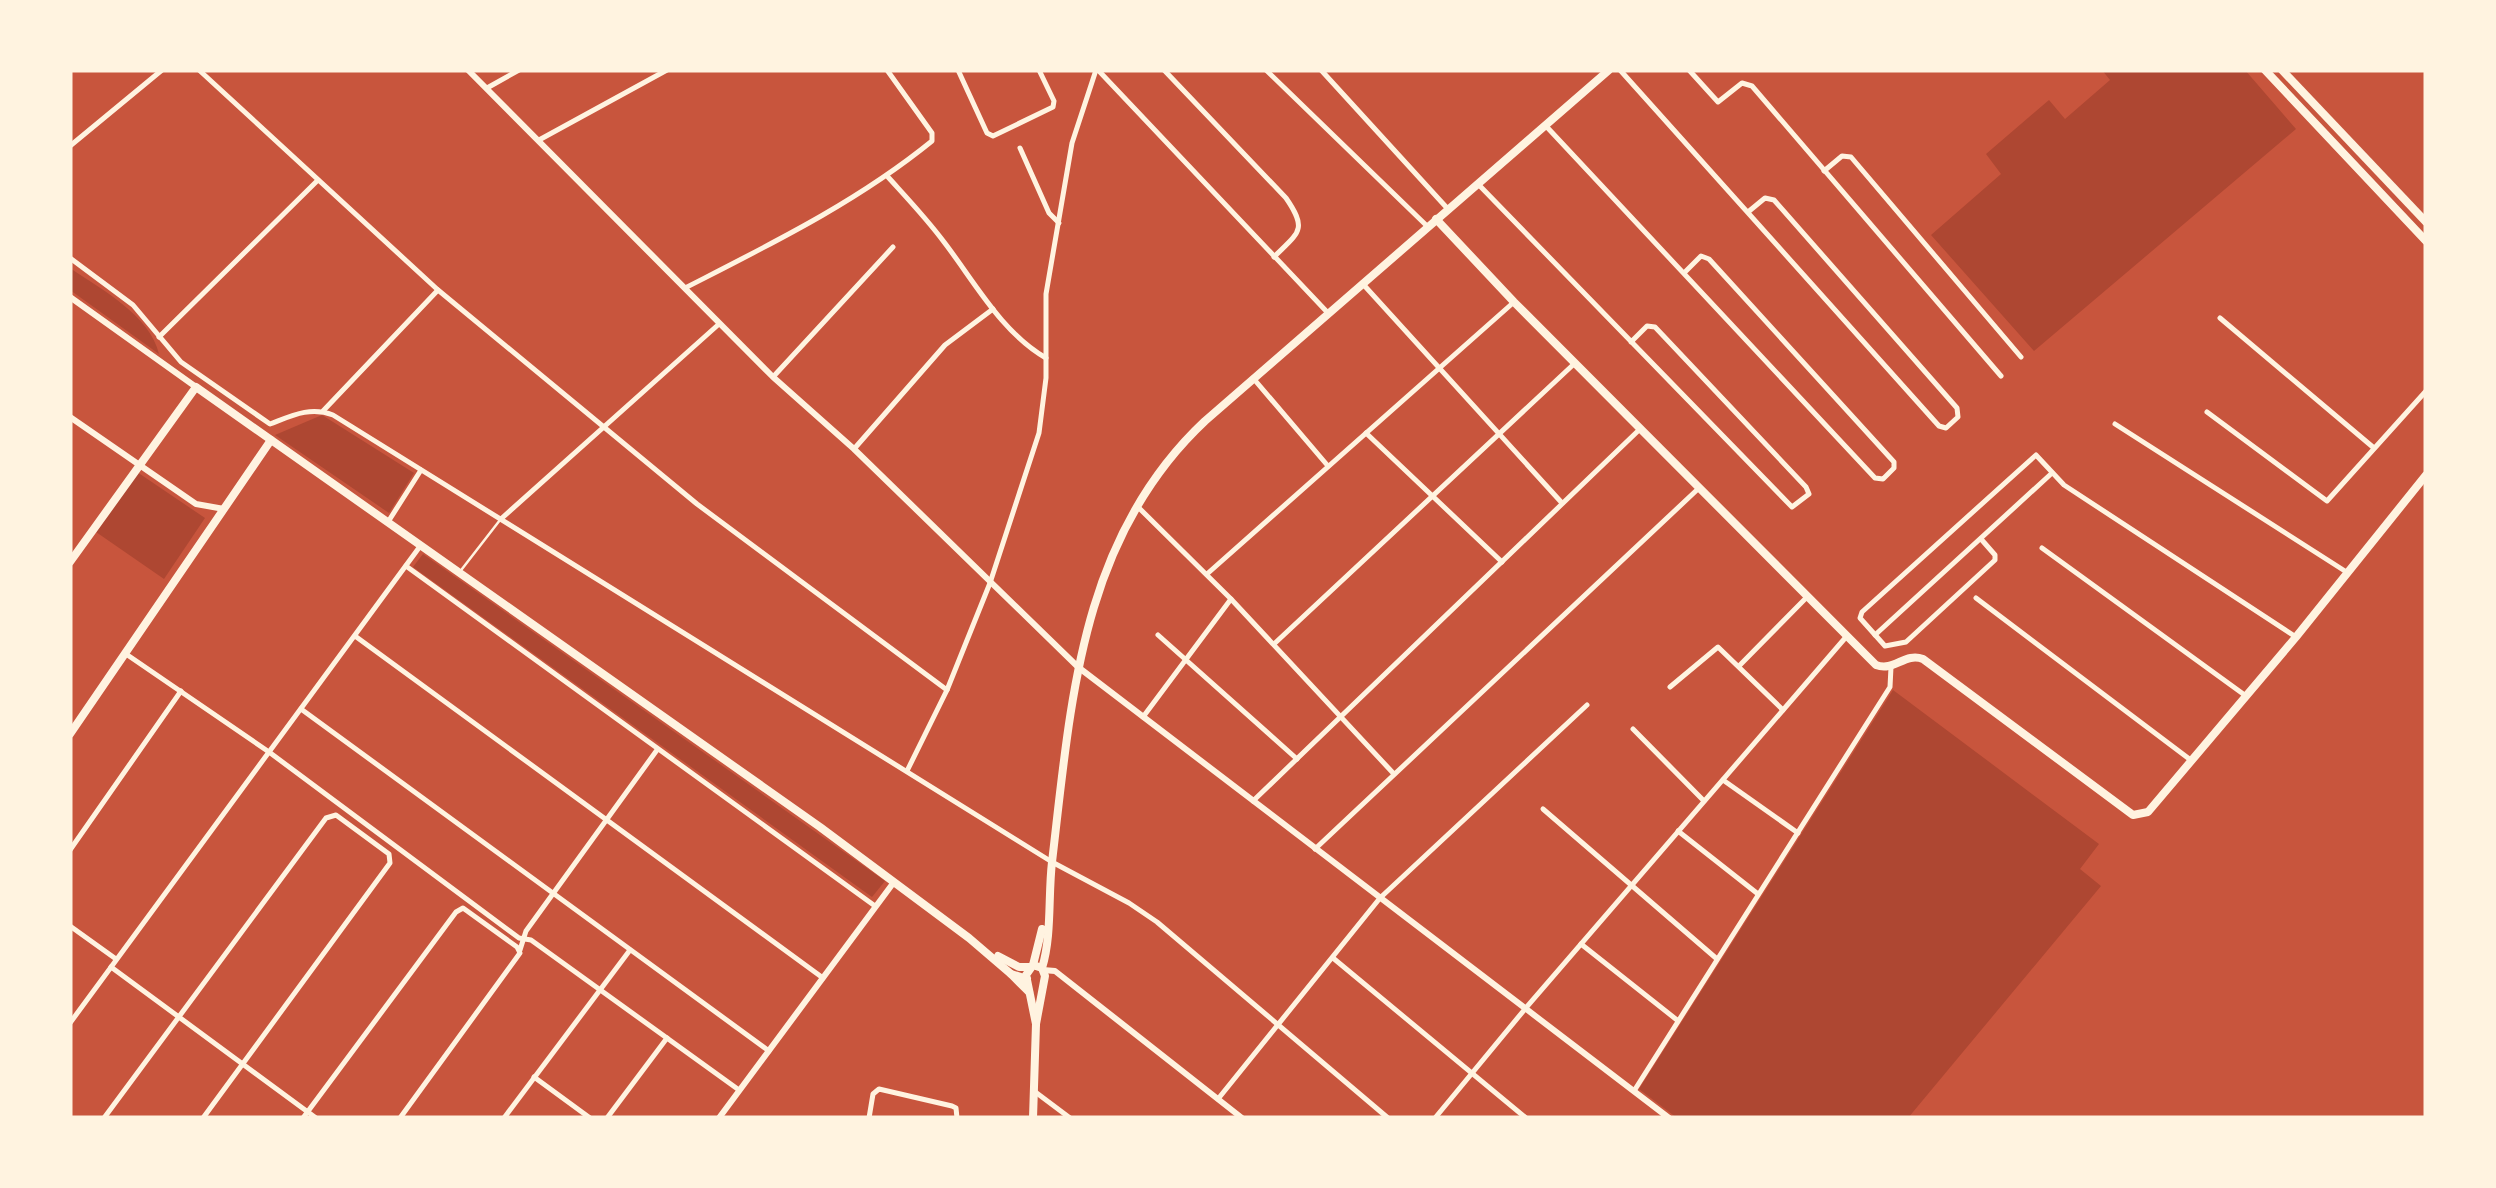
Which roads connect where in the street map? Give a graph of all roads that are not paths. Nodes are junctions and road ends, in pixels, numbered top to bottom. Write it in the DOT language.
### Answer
graph roads {
  1 [pos="162,70"];
  2 [pos="199,70"];
  3 [pos="468,70"];
  4 [pos="519,70"];
  5 [pos="668,70"];
  6 [pos="887,70"];
  7 [pos="958,70"];
  8 [pos="1040,70"];
  9 [pos="1097,70"];
  10 [pos="1164,70"];
  11 [pos="1266,70"];
  12 [pos="1321,70"];
  13 [pos="1609,70"];
  14 [pos="1620,70"];
  15 [pos="1689,70"];
  16 [pos="2265,70"];
  17 [pos="2282,70"];
  18 [pos="486,88"];
  19 [pos="1545,125"];
  20 [pos="539,140"];
  21 [pos="70,146"];
  22 [pos="1020,148"];
  23 [pos="1824,171"];
  24 [pos="888,176"];
  25 [pos="317,181"];
  26 [pos="1477,184"];
  27 [pos="1448,209"];
  28 [pos="1748,212"];
  29 [pos="1436,219"];
  30 [pos="2426,222"];
  31 [pos="1059,223"];
  32 [pos="1427,226"];
  33 [pos="2426,241"];
  34 [pos="893,247"];
  35 [pos="1274,257"];
  36 [pos="70,258"];
  37 [pos="1684,273"];
  38 [pos="1362,284"];
  39 [pos="685,288"];
  40 [pos="438,290"];
  41 [pos="70,297"];
  42 [pos="1514,302"];
  43 [pos="994,309"];
  44 [pos="1328,314"];
  45 [pos="2220,318"];
  46 [pos="720,324"];
  47 [pos="159,337"];
  48 [pos="1631,342"];
  49 [pos="2021,357"];
  50 [pos="1046,358"];
  51 [pos="1574,363"];
  52 [pos="1438,368"];
  53 [pos="2001,376"];
  54 [pos="774,377"];
  55 [pos="1253,378"];
  56 [pos="196,388"];
  57 [pos="2426,391"];
  58 [pos="323,411"];
  59 [pos="2207,412"];
  60 [pos="70,417"];
  61 [pos="270,424"];
  62 [pos="2114,424"];
  63 [pos="603,426"];
  64 [pos="1640,429"];
  65 [pos="1366,432"];
  66 [pos="262,434"];
  67 [pos="1498,434"];
  68 [pos="271,440"];
  69 [pos="2374,448"];
  70 [pos="854,449"];
  71 [pos="138,464"];
  72 [pos="1328,466"];
  73 [pos="421,470"];
  74 [pos="2055,476"];
  75 [pos="2426,476"];
  76 [pos="1699,488"];
  77 [pos="1433,495"];
  78 [pos="1562,503"];
  79 [pos="1135,504"];
  80 [pos="224,509"];
  81 [pos="501,519"];
  82 [pos="388,522"];
  83 [pos="1981,539"];
  84 [pos="421,546"];
  85 [pos="2042,548"];
  86 [pos="70,562"];
  87 [pos="1502,562"];
  88 [pos="406,566"];
  89 [pos="460,572"];
  90 [pos="2348,573"];
  91 [pos="1207,574"];
  92 [pos="990,583"];
  93 [pos="1806,598"];
  94 [pos="1976,598"];
  95 [pos="1231,599"];
  96 [pos="1158,635"];
  97 [pos="355,636"];
  98 [pos="1875,636"];
  99 [pos="1846,637"];
  100 [pos="2296,637"];
  101 [pos="1274,644"];
  102 [pos="126,654"];
  103 [pos="1186,659"];
  104 [pos="1740,666"];
  105 [pos="1078,667"];
  106 [pos="1891,667"];
  107 [pos="1670,687"];
  108 [pos="946,690"];
  109 [pos="181,692"];
  110 [pos="2246,696"];
  111 [pos="1588,705"];
  112 [pos="301,709"];
  113 [pos="1783,710"];
  114 [pos="1340,717"];
  115 [pos="1143,718"];
  116 [pos="1633,729"];
  117 [pos="70,734"];
  118 [pos="658,749"];
  119 [pos="269,752"];
  120 [pos="1297,758"];
  121 [pos="2192,761"];
  122 [pos="906,772"];
  123 [pos="1394,774"];
  124 [pos="1723,780"];
  125 [pos="1253,801"];
  126 [pos="1704,801"];
  127 [pos="1543,809"];
  128 [pos="606,820"];
  129 [pos="369,826"];
  130 [pos="1678,831"];
  131 [pos="1799,833"];
  132 [pos="363,834"];
  133 [pos="1315,849"];
  134 [pos="70,850"];
  135 [pos="1052,862"];
  136 [pos="894,882"];
  137 [pos="1632,888"];
  138 [pos="553,894"];
  139 [pos="1759,894"];
  140 [pos="1380,898"];
  141 [pos="876,906"];
  142 [pos="70,926"];
  143 [pos="968,938"];
  144 [pos="523,940"];
  145 [pos="1581,944"];
  146 [pos="630,950"];
  147 [pos="520,953"];
  148 [pos="1333,958"];
  149 [pos="1717,959"];
  150 [pos="117,960"];
  151 [pos="111,967"];
  152 [pos="1039,971"];
  153 [pos="1012,974"];
  154 [pos="822,978"];
  155 [pos="1028,980"];
  156 [pos="599,989"];
  157 [pos="1033,1000"];
  158 [pos="1525,1009"];
  159 [pos="178,1017"];
  160 [pos="1678,1020"];
  161 [pos="70,1023"];
  162 [pos="1276,1023"];
  163 [pos="1036,1024"];
  164 [pos="667,1038"];
  165 [pos="768,1051"];
  166 [pos="242,1064"];
  167 [pos="1471,1074"];
  168 [pos="534,1077"];
  169 [pos="739,1090"];
  170 [pos="1034,1091"];
  171 [pos="1634,1091"];
  172 [pos="1218,1100"];
  173 [pos="305,1115"];
  174 [pos="1666,1117"];
  175 [pos="104,1118"];
  176 [pos="203,1118"];
  177 [pos="316,1118"];
  178 [pos="400,1118"];
  179 [pos="504,1118"];
  180 [pos="590,1118"];
  181 [pos="607,1118"];
  182 [pos="719,1118"];
  183 [pos="869,1118"];
  184 [pos="957,1118"];
  185 [pos="1033,1118"];
  186 [pos="1070,1118"];
  187 [pos="1242,1118"];
  188 [pos="1388,1118"];
  189 [pos="1435,1118"];
  190 [pos="1526,1118"];
  1 -- 21 [label="street"];
  2 -- 25 [label="street"];
  3 -- 18 [label="street"];
  4 -- 18 [label="street"];
  5 -- 20 [label="street"];
  6 -- 24 [label="street"];
  7 -- 8 [label="street"];
  9 -- 31 [label="street"];
  9 -- 35 [label="street"];
  10 -- 35 [label="street"];
  11 -- 32 [label="street"];
  12 -- 27 [label="street"];
  13 -- 19 [label="main road"];
  14 -- 28 [label="street"];
  15 -- 23 [label="street"];
  16 -- 33 [label="main road"];
  17 -- 30 [label="main road"];
  18 -- 20 [label="street"];
  19 -- 26 [label="main road"];
  19 -- 37 [label="street"];
  20 -- 39 [label="street"];
  22 -- 31 [label="street"];
  23 -- 49 [label="street"];
  23 -- 53 [label="street"];
  24 -- 39 [label="street"];
  24 -- 43 [label="street"];
  25 -- 40 [label="street"];
  25 -- 47 [label="street"];
  26 -- 27 [label="main road"];
  26 -- 48 [label="street"];
  27 -- 29 [label="main road"];
  28 -- 28 [label="street"];
  29 -- 32 [label="main road"];
  29 -- 42 [label="main road"];
  31 -- 50 [label="street"];
  32 -- 38 [label="main road"];
  34 -- 54 [label="street"];
  35 -- 44 [label="street"];
  36 -- 47 [label="street"];
  37 -- 37 [label="street"];
  38 -- 44 [label="main road"];
  38 -- 52 [label="street"];
  39 -- 46 [label="street"];
  40 -- 58 [label="street"];
  40 -- 63 [label="street"];
  41 -- 56 [label="street"];
  42 -- 51 [label="main road"];
  42 -- 52 [label="street"];
  43 -- 50 [label="street"];
  43 -- 70 [label="street"];
  44 -- 55 [label="main road"];
  45 -- 69 [label="street"];
  46 -- 54 [label="street"];
  46 -- 63 [label="street"];
  47 -- 61 [label="street"];
  48 -- 48 [label="street"];
  50 -- 92 [label="street"];
  51 -- 64 [label="main road"];
  51 -- 67 [label="street"];
  52 -- 65 [label="street"];
  52 -- 67 [label="street"];
  54 -- 70 [label="street"];
  55 -- 72 [label="street"];
  55 -- 79 [label="main road"];
  56 -- 66 [label="main road"];
  56 -- 71 [label="main road"];
  57 -- 69 [label="street"];
  58 -- 61 [label="street"];
  58 -- 73 [label="street"];
  59 -- 69 [label="street"];
  60 -- 71 [label="street"];
  61 -- 66 [label="street"];
  62 -- 90 [label="street"];
  63 -- 81 [label="street"];
  63 -- 108 [label="street"];
  64 -- 76 [label="main road"];
  64 -- 78 [label="street"];
  65 -- 72 [label="street"];
  65 -- 77 [label="street"];
  66 -- 68 [label="main road"];
  67 -- 77 [label="street"];
  67 -- 78 [label="street"];
  68 -- 80 [label="main road"];
  68 -- 82 [label="main road"];
  70 -- 92 [label="street"];
  71 -- 80 [label="street"];
  71 -- 86 [label="main road"];
  72 -- 91 [label="street"];
  73 -- 81 [label="street"];
  73 -- 82 [label="street"];
  74 -- 83 [label="street"];
  74 -- 98 [label="street"];
  74 -- 100 [label="street"];
  75 -- 90 [label="main road"];
  76 -- 93 [label="main road"];
  76 -- 123 [label="street"];
  77 -- 87 [label="street"];
  77 -- 101 [label="street"];
  78 -- 87 [label="street"];
  79 -- 91 [label="street"];
  79 -- 105 [label="main road"];
  80 -- 102 [label="main road"];
  81 -- 89 [label="lane"];
  81 -- 122 [label="street"];
  82 -- 84 [label="main road"];
  83 -- 98 [label="street"];
  83 -- 98 [label="street"];
  84 -- 88 [label="street"];
  84 -- 89 [label="main road"];
  85 -- 110 [label="street"];
  87 -- 114 [label="street"];
  88 -- 97 [label="street"];
  88 -- 118 [label="street"];
  89 -- 136 [label="main road"];
  90 -- 100 [label="main road"];
  91 -- 95 [label="street"];
  92 -- 105 [label="street"];
  92 -- 108 [label="street"];
  93 -- 99 [label="main road"];
  93 -- 104 [label="street"];
  94 -- 121 [label="street"];
  95 -- 101 [label="street"];
  95 -- 103 [label="street"];
  96 -- 103 [label="street"];
  97 -- 112 [label="street"];
  97 -- 128 [label="street"];
  99 -- 106 [label="main road"];
  99 -- 113 [label="street"];
  100 -- 110 [label="main road"];
  101 -- 114 [label="street"];
  102 -- 109 [label="street"];
  102 -- 117 [label="main road"];
  103 -- 115 [label="street"];
  103 -- 120 [label="street"];
  104 -- 107 [label="street"];
  104 -- 113 [label="street"];
  105 -- 115 [label="street"];
  105 -- 135 [label="main road"];
  106 -- 121 [label="main road"];
  106 -- 131 [label="street"];
  108 -- 122 [label="street"];
  109 -- 119 [label="street"];
  109 -- 134 [label="street"];
  110 -- 121 [label="main road"];
  111 -- 140 [label="street"];
  112 -- 119 [label="street"];
  112 -- 138 [label="street"];
  113 -- 124 [label="street"];
  114 -- 120 [label="street"];
  114 -- 123 [label="street"];
  115 -- 125 [label="street"];
  116 -- 126 [label="street"];
  118 -- 128 [label="street"];
  118 -- 141 [label="street"];
  119 -- 129 [label="street"];
  119 -- 150 [label="street"];
  120 -- 125 [label="street"];
  122 -- 135 [label="street"];
  123 -- 133 [label="street"];
  124 -- 126 [label="street"];
  124 -- 131 [label="street"];
  125 -- 133 [label="street"];
  126 -- 130 [label="street"];
  127 -- 137 [label="street"];
  128 -- 138 [label="street"];
  128 -- 154 [label="street"];
  129 -- 132 [label="street"];
  129 -- 144 [label="street"];
  130 -- 137 [label="street"];
  130 -- 139 [label="street"];
  131 -- 139 [label="street"];
  132 -- 159 [label="street"];
  132 -- 166 [label="street"];
  133 -- 140 [label="street"];
  135 -- 152 [label="main road"];
  135 -- 162 [label="street"];
  136 -- 141 [label="street"];
  136 -- 143 [label="main road"];
  137 -- 145 [label="street"];
  137 -- 149 [label="street"];
  138 -- 144 [label="street"];
  138 -- 146 [label="street"];
  139 -- 149 [label="street"];
  140 -- 148 [label="street"];
  140 -- 158 [label="street"];
  141 -- 154 [label="street"];
  142 -- 150 [label="street"];
  143 -- 152 [label="main road"];
  143 -- 153 [label="main road"];
  144 -- 147 [label="street"];
  144 -- 156 [label="street"];
  145 -- 158 [label="street"];
  145 -- 160 [label="street"];
  146 -- 156 [label="street"];
  146 -- 165 [label="street"];
  147 -- 173 [label="street"];
  147 -- 178 [label="street"];
  148 -- 162 [label="street"];
  148 -- 167 [label="street"];
  149 -- 160 [label="street"];
  150 -- 151 [label="street"];
  151 -- 159 [label="street"];
  151 -- 161 [label="street"];
  152 -- 155 [label="main road"];
  152 -- 155 [label="main road"];
  152 -- 163 [label="main road"];
  152 -- 172 [label="street"];
  153 -- 155 [label="main road"];
  153 -- 157 [label="main road"];
  154 -- 165 [label="street"];
  155 -- 157 [label="main road"];
  156 -- 164 [label="street"];
  156 -- 168 [label="street"];
  157 -- 163 [label="main road"];
  158 -- 167 [label="street"];
  158 -- 171 [label="street"];
  159 -- 166 [label="street"];
  159 -- 175 [label="street"];
  160 -- 171 [label="street"];
  162 -- 172 [label="street"];
  162 -- 188 [label="street"];
  163 -- 170 [label="main road"];
  164 -- 169 [label="street"];
  164 -- 181 [label="street"];
  165 -- 169 [label="street"];
  166 -- 173 [label="street"];
  166 -- 176 [label="street"];
  167 -- 189 [label="street"];
  167 -- 190 [label="street"];
  168 -- 179 [label="street"];
  168 -- 180 [label="street"];
  169 -- 182 [label="street"];
  170 -- 185 [label="main road"];
  170 -- 186 [label="street"];
  171 -- 174 [label="street"];
  172 -- 187 [label="street"];
  173 -- 177 [label="street"];
  183 -- 184 [label="street"];
}
